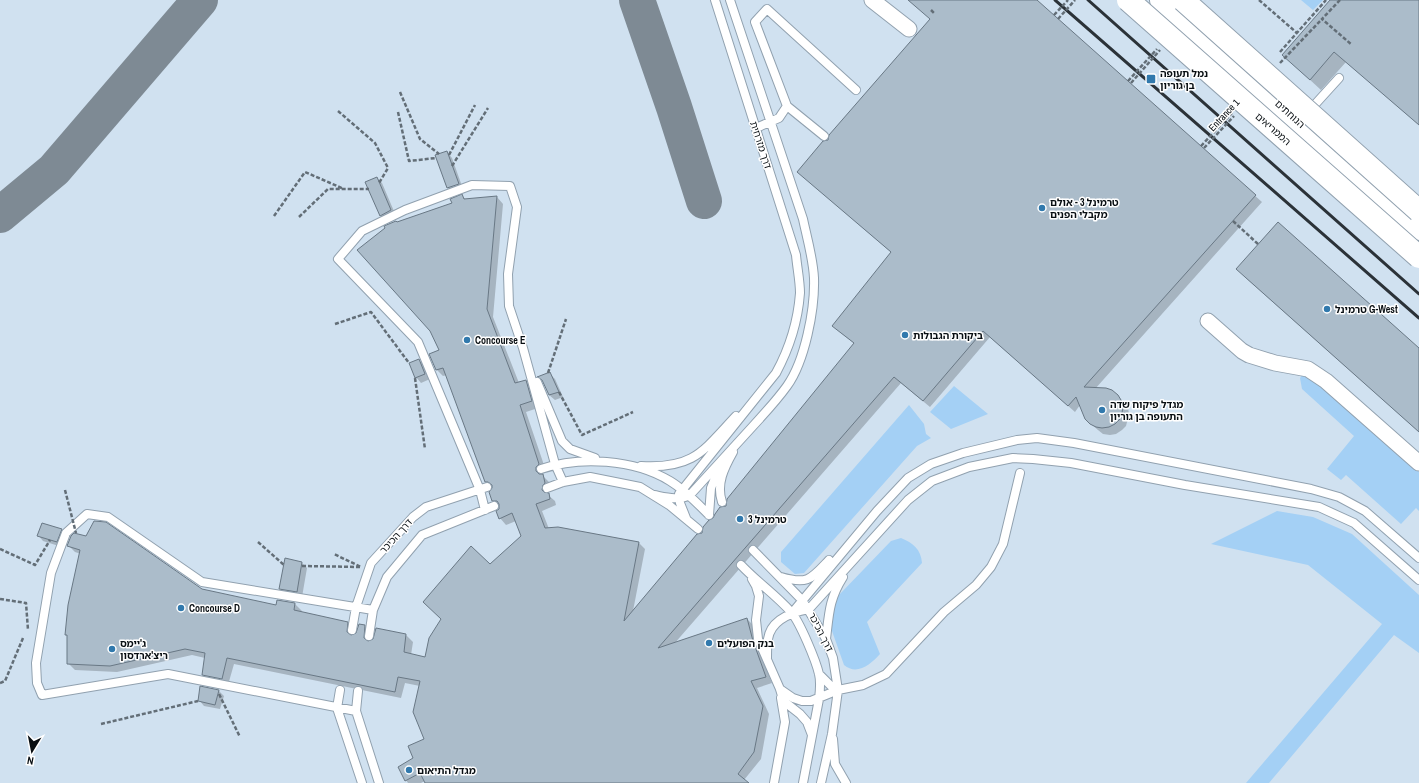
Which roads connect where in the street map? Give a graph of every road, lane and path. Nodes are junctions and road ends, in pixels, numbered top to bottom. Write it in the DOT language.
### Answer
graph roads {
  1 [pos="715,0"];
  2 [pos="730,0"];
  3 [pos="872,0"];
  4 [pos="1068,0"];
  5 [pos="1075,0"];
  6 [pos="1119,0"];
  7 [pos="1128,0"];
  8 [pos="1162,0"];
  9 [pos="1183,0"];
  10 [pos="1259,0"];
  11 [pos="1326,0"];
  12 [pos="1340,0"];
  13 [pos="931,10"];
  14 [pos="934,13"];
  15 [pos="1054,15"];
  16 [pos="1058,19"];
  17 [pos="909,29"];
  18 [pos="1297,33"];
  19 [pos="1352,45"];
  20 [pos="1160,46"];
  21 [pos="1280,52"];
  22 [pos="1339,78"];
  23 [pos="1128,81"];
  24 [pos="856,90"];
  25 [pos="400,92"];
  26 [pos="1246,104"];
  27 [pos="475,105"];
  28 [pos="787,106"];
  29 [pos="488,108"];
  30 [pos="338,111"];
  31 [pos="398,112"];
  32 [pos="771,122"];
  33 [pos="1300,122"];
  34 [pos="756,128"];
  35 [pos="824,136"];
  36 [pos="1204,148"];
  37 [pos="439,154"];
  38 [pos="449,155"];
  39 [pos="436,158"];
  40 [pos="452,166"];
  41 [pos="379,183"];
  42 [pos="344,189"];
  43 [pos="368,189"];
  44 [pos="1394,206"];
  45 [pos="1419,212"];
  46 [pos="1419,215"];
  47 [pos="274,216"];
  48 [pos="299,217"];
  49 [pos="1233,221"];
  50 [pos="1419,229"];
  51 [pos="1258,244"];
  52 [pos="1419,257"];
  53 [pos="1419,263"];
  54 [pos="566,319"];
  55 [pos="1208,321"];
  56 [pos="335,324"];
  57 [pos="523,348"];
  58 [pos="408,363"];
  59 [pos="548,373"];
  60 [pos="776,373"];
  61 [pos="415,378"];
  62 [pos="559,392"];
  63 [pos="633,412"];
  64 [pos="742,439"];
  65 [pos="425,449"];
  66 [pos="609,463"];
  67 [pos="555,464"];
  68 [pos="1419,464"];
  69 [pos="633,465"];
  70 [pos="541,469"];
  71 [pos="1020,473"];
  72 [pos="563,482"];
  73 [pos="547,488"];
  74 [pos="483,489"];
  75 [pos="682,489"];
  76 [pos="65,490"];
  77 [pos="654,495"];
  78 [pos="690,495"];
  79 [pos="678,498"];
  80 [pos="722,502"];
  81 [pos="494,506"];
  82 [pos="485,510"];
  83 [pos="878,511"];
  84 [pos="686,518"];
  85 [pos="698,529"];
  86 [pos="76,533"];
  87 [pos="50,540"];
  88 [pos="258,542"];
  89 [pos="0,549"];
  90 [pos="753,550"];
  91 [pos="334,554"];
  92 [pos="1419,558"];
  93 [pos="854,560"];
  94 [pos="284,565"];
  95 [pos="741,565"];
  96 [pos="302,566"];
  97 [pos="751,575"];
  98 [pos="780,577"];
  99 [pos="1419,580"];
  100 [pos="0,599"];
  101 [pos="802,600"];
  102 [pos="356,607"];
  103 [pos="374,610"];
  104 [pos="809,610"];
  105 [pos="792,613"];
  106 [pos="28,630"];
  107 [pos="352,630"];
  108 [pos="369,636"];
  109 [pos="23,638"];
  110 [pos="826,639"];
  111 [pos="767,658"];
  112 [pos="819,674"];
  113 [pos="0,683"];
  114 [pos="780,689"];
  115 [pos="340,690"];
  116 [pos="838,690"];
  117 [pos="358,691"];
  118 [pos="218,693"];
  119 [pos="819,699"];
  120 [pos="198,701"];
  121 [pos="337,708"];
  122 [pos="356,712"];
  123 [pos="101,724"];
  124 [pos="832,734"];
  125 [pos="812,736"];
  126 [pos="240,737"];
  127 [pos="807,761"];
  128 [pos="362,783"];
  129 [pos="379,783"];
  130 [pos="774,783"];
  131 [pos="803,783"];
  132 [pos="807,783"];
  133 [pos="821,783"];
  134 [pos="846,783"];
  1 -- 34 [label="lane, דרך מזרחית"];
  2 -- 32 [label="lane"];
  3 -- 17 [label="street"];
  4 -- 15 [label="path, bridge"];
  5 -- 16 [label="path, bridge"];
  6 -- 53 [label="street"];
  7 -- 26 [label="street, הממריאים, bridge"];
  8 -- 33 [label="street, הנוחתים"];
  9 -- 45 [label="street, bridge"];
  10 -- 18 [label="path"];
  11 -- 18 [label="path"];
  12 -- 19 [label="path"];
  13 -- 14 [label="path"];
  18 -- 21 [label="path"];
  20 -- 23 [label="path, bridge"];
  22 -- 33 [label="lane"];
  24 -- 28 [label="lane"];
  25 -- 37 [label="path"];
  26 -- 36 [label="path, Entrance 1, bridge"];
  26 -- 52 [label="street, הממריאים, bridge"];
  27 -- 38 [label="path"];
  28 -- 32 [label="lane"];
  28 -- 35 [label="lane"];
  29 -- 40 [label="path"];
  30 -- 41 [label="path"];
  31 -- 39 [label="path"];
  32 -- 34 [label="lane"];
  32 -- 64 [label="lane"];
  33 -- 44 [label="street, הנוחתים"];
  34 -- 60 [label="lane, דרך מזרחית"];
  42 -- 43 [label="path"];
  42 -- 47 [label="path"];
  42 -- 48 [label="path"];
  44 -- 46 [label="lane"];
  44 -- 50 [label="street, הנוחתים"];
  49 -- 51 [label="path"];
  54 -- 59 [label="path"];
  55 -- 68 [label="street"];
  56 -- 58 [label="path"];
  57 -- 66 [label="lane"];
  57 -- 67 [label="lane"];
  57 -- 74 [label="lane"];
  60 -- 69 [label="lane"];
  60 -- 75 [label="lane"];
  61 -- 65 [label="path"];
  62 -- 63 [label="path"];
  64 -- 78 [label="lane"];
  64 -- 78 [label="lane"];
  64 -- 80 [label="lane"];
  66 -- 67 [label="lane"];
  66 -- 69 [label="lane"];
  67 -- 70 [label="lane"];
  67 -- 72 [label="lane"];
  69 -- 75 [label="lane"];
  71 -- 116 [label="lane"];
  72 -- 73 [label="lane"];
  72 -- 77 [label="lane"];
  74 -- 82 [label="lane"];
  74 -- 102 [label="lane, דרך הכיכר"];
  75 -- 78 [label="lane"];
  75 -- 79 [label="lane"];
  76 -- 86 [label="path, bridge"];
  77 -- 79 [label="lane"];
  77 -- 84 [label="lane"];
  78 -- 79 [label="lane"];
  79 -- 84 [label="lane"];
  81 -- 82 [label="lane, דרך הכיכר"];
  82 -- 103 [label="lane, דרך הכיכר"];
  83 -- 92 [label="lane"];
  83 -- 98 [label="lane"];
  83 -- 101 [label="lane"];
  84 -- 85 [label="lane"];
  87 -- 89 [label="path"];
  88 -- 94 [label="path"];
  90 -- 98 [label="lane, דרך הכיכר"];
  91 -- 96 [label="path"];
  93 -- 99 [label="lane"];
  93 -- 104 [label="lane"];
  93 -- 110 [label="lane"];
  95 -- 97 [label="lane, דרך הכיכר"];
  97 -- 105 [label="lane, דרך הכיכר"];
  97 -- 111 [label="lane"];
  98 -- 101 [label="lane, דרך הכיכר"];
  100 -- 106 [label="path"];
  101 -- 104 [label="lane, דרך הכיכר"];
  101 -- 105 [label="lane"];
  102 -- 103 [label="lane"];
  102 -- 107 [label="lane, דרך הכיכר"];
  102 -- 121 [label="lane"];
  103 -- 108 [label="lane, דרך הכיכר"];
  104 -- 105 [label="lane"];
  104 -- 110 [label="lane, דרך הכיכר"];
  105 -- 111 [label="lane"];
  105 -- 112 [label="lane, דרך הכיכר"];
  109 -- 113 [label="path"];
  110 -- 116 [label="lane, דרך הכיכר"];
  111 -- 114 [label="lane"];
  112 -- 116 [label="lane"];
  112 -- 119 [label="lane, דרך הכיכר"];
  114 -- 119 [label="lane"];
  114 -- 125 [label="lane"];
  114 -- 130 [label="lane"];
  115 -- 121 [label="lane"];
  116 -- 119 [label="lane"];
  116 -- 124 [label="lane, דרך הכיכר"];
  117 -- 122 [label="lane"];
  118 -- 126 [label="path"];
  119 -- 125 [label="lane, דרך הכיכר"];
  120 -- 123 [label="path"];
  121 -- 122 [label="lane"];
  121 -- 128 [label="lane"];
  122 -- 129 [label="lane"];
  124 -- 133 [label="lane, דרך הכיכר"];
  124 -- 134 [label="lane"];
  125 -- 127 [label="lane, דרך הכיכר"];
  127 -- 131 [label="lane, דרך הכיכר"];
  127 -- 132 [label="lane"];
}
